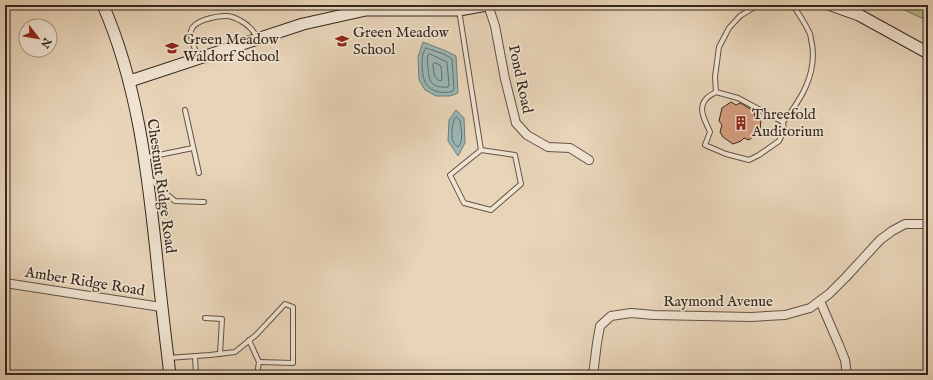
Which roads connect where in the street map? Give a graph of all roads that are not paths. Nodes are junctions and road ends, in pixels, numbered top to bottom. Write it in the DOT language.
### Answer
graph roads {
  1 [pos="103,5"];
  2 [pos="487,5"];
  3 [pos="758,5"];
  4 [pos="793,5"];
  5 [pos="831,5"];
  6 [pos="391,8"];
  7 [pos="459,8"];
  8 [pos="258,39"];
  9 [pos="928,52"];
  10 [pos="199,58"];
  11 [pos="130,81"];
  12 [pos="716,92"];
  13 [pos="185,110"];
  14 [pos="783,122"];
  15 [pos="193,148"];
  16 [pos="481,150"];
  17 [pos="144,158"];
  18 [pos="589,160"];
  19 [pos="199,173"];
  20 [pos="148,180"];
  21 [pos="204,202"];
  22 [pos="928,224"];
  23 [pos="5,283"];
  24 [pos="820,301"];
  25 [pos="162,307"];
  26 [pos="205,318"];
  27 [pos="249,340"];
  28 [pos="220,354"];
  29 [pos="195,356"];
  30 [pos="168,358"];
  31 [pos="259,362"];
  32 [pos="170,375"];
  33 [pos="196,375"];
  34 [pos="257,375"];
  35 [pos="593,375"];
  36 [pos="847,375"];
  1 -- 11 [label="street, Chestnut Ridge Road"];
  2 -- 7 [label="street"];
  2 -- 18 [label="street, Pond Road"];
  3 -- 12 [label="lane"];
  4 -- 14 [label="lane"];
  5 -- 9 [label="street"];
  6 -- 7 [label="street"];
  6 -- 8 [label="street"];
  7 -- 16 [label="lane"];
  8 -- 10 [label="street"];
  8 -- 10 [label="lane"];
  10 -- 11 [label="street"];
  11 -- 17 [label="street, Chestnut Ridge Road"];
  12 -- 14 [label="lane"];
  12 -- 14 [label="lane"];
  13 -- 15 [label="lane"];
  15 -- 17 [label="lane"];
  15 -- 19 [label="lane"];
  16 -- 16 [label="lane"];
  17 -- 20 [label="street, Chestnut Ridge Road"];
  20 -- 21 [label="lane"];
  20 -- 25 [label="street, Chestnut Ridge Road"];
  22 -- 24 [label="street, Raymond Avenue"];
  23 -- 25 [label="street, Amber Ridge Road"];
  24 -- 35 [label="street, Raymond Avenue"];
  24 -- 36 [label="street"];
  25 -- 30 [label="street, Chestnut Ridge Road"];
  26 -- 28 [label="lane"];
  27 -- 28 [label="lane"];
  27 -- 31 [label="lane"];
  27 -- 31 [label="lane"];
  28 -- 29 [label="lane"];
  29 -- 30 [label="lane"];
  29 -- 33 [label="lane"];
  30 -- 32 [label="street, Chestnut Ridge Road"];
  31 -- 34 [label="lane"];
}
